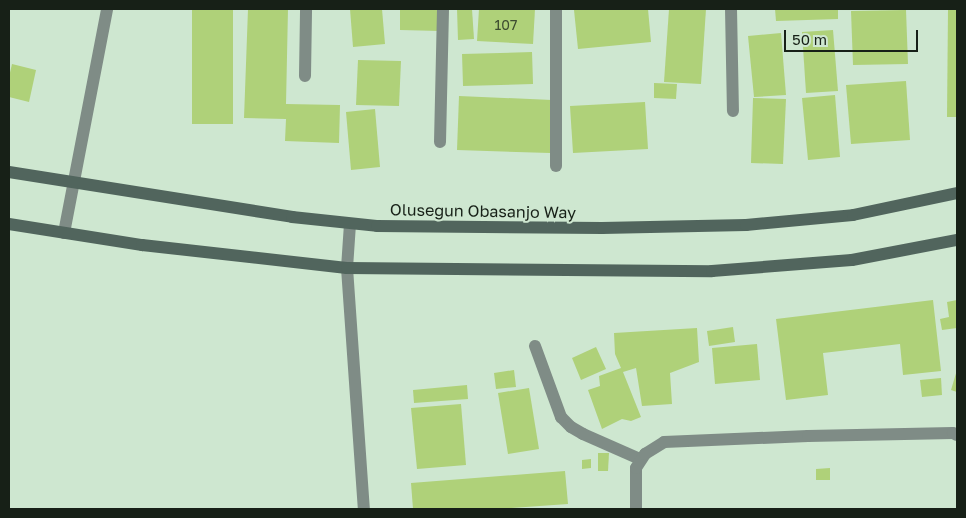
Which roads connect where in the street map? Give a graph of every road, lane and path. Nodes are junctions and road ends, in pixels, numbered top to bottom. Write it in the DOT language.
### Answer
graph roads {
  1 [pos="107,9"];
  2 [pos="306,9"];
  3 [pos="443,9"];
  4 [pos="556,9"];
  5 [pos="731,9"];
  6 [pos="305,76"];
  7 [pos="733,111"];
  8 [pos="440,142"];
  9 [pos="556,166"];
  10 [pos="9,172"];
  11 [pos="74,182"];
  12 [pos="957,193"];
  13 [pos="9,224"];
  14 [pos="350,224"];
  15 [pos="64,233"];
  16 [pos="957,240"];
  17 [pos="347,268"];
  18 [pos="535,346"];
  19 [pos="957,435"];
  20 [pos="640,458"];
  21 [pos="364,509"];
  22 [pos="636,509"];
  1 -- 11 [label="street"];
  2 -- 6 [label="street"];
  3 -- 8 [label="street"];
  4 -- 9 [label="street"];
  5 -- 7 [label="street"];
  10 -- 11 [label="main road, Olusegun Obasanjo Way"];
  11 -- 14 [label="main road, Olusegun Obasanjo Way"];
  11 -- 15 [label="street"];
  12 -- 14 [label="main road, Olusegun Obasanjo Way"];
  13 -- 15 [label="main road"];
  14 -- 17 [label="street"];
  15 -- 17 [label="main road"];
  16 -- 17 [label="main road"];
  17 -- 21 [label="street"];
  18 -- 20 [label="street"];
  19 -- 20 [label="street"];
  20 -- 22 [label="street"];
}
